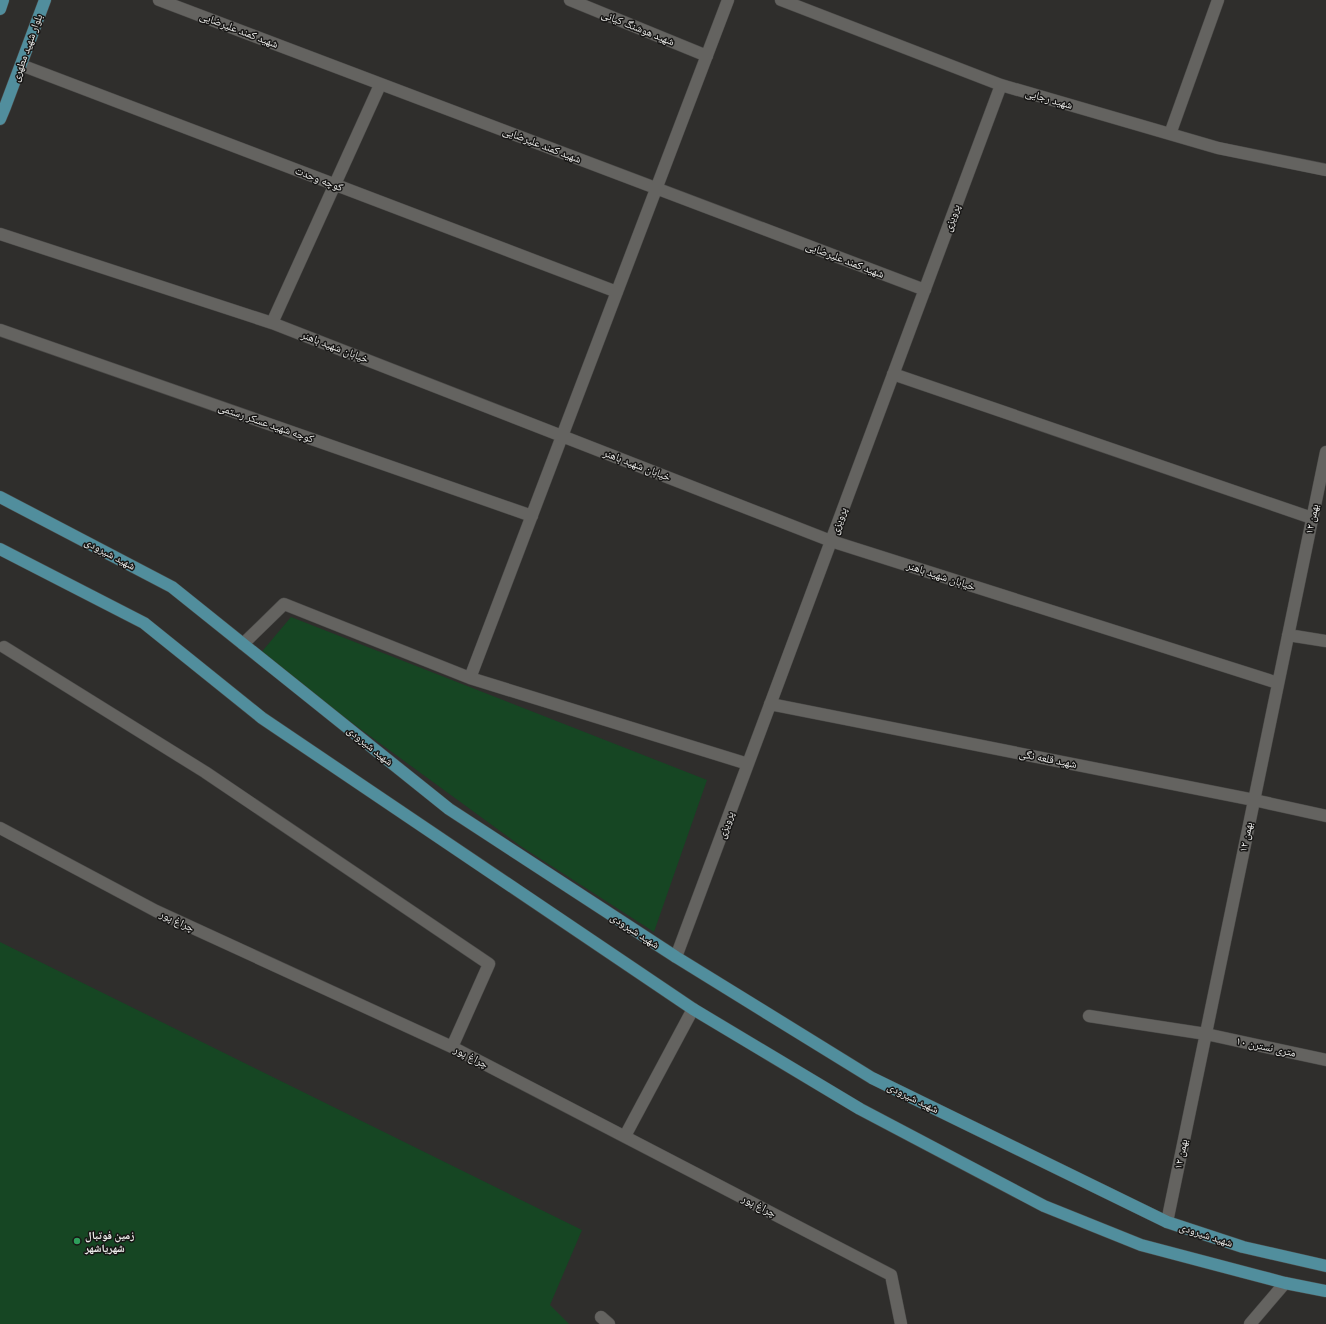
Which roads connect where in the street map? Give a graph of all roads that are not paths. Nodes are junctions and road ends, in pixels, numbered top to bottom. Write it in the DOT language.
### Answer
graph roads {
  1 [pos="3,0"];
  2 [pos="45,0"];
  3 [pos="159,0"];
  4 [pos="570,0"];
  5 [pos="728,0"];
  6 [pos="781,0"];
  7 [pos="1218,0"];
  8 [pos="0,9"];
  9 [pos="707,56"];
  10 [pos="21,65"];
  11 [pos="380,84"];
  12 [pos="1001,85"];
  13 [pos="0,119"];
  14 [pos="1170,134"];
  15 [pos="1326,170"];
  16 [pos="335,185"];
  17 [pos="656,189"];
  18 [pos="0,234"];
  19 [pos="925,290"];
  20 [pos="617,292"];
  21 [pos="272,323"];
  22 [pos="0,330"];
  23 [pos="893,374"];
  24 [pos="562,436"];
  25 [pos="1326,452"];
  26 [pos="1325,465"];
  27 [pos="0,497"];
  28 [pos="532,516"];
  29 [pos="1312,518"];
  30 [pos="831,541"];
  31 [pos="0,549"];
  32 [pos="1288,635"];
  33 [pos="1326,642"];
  34 [pos="243,644"];
  35 [pos="4,647"];
  36 [pos="470,678"];
  37 [pos="1278,683"];
  38 [pos="770,704"];
  39 [pos="748,764"];
  40 [pos="1254,800"];
  41 [pos="1326,816"];
  42 [pos="0,828"];
  43 [pos="676,957"];
  44 [pos="693,1010"];
  45 [pos="1089,1016"];
  46 [pos="1206,1034"];
  47 [pos="452,1047"];
  48 [pos="1326,1060"];
  49 [pos="625,1136"];
  50 [pos="1167,1222"];
  51 [pos="1326,1266"];
  52 [pos="1285,1283"];
  53 [pos="1326,1291"];
  54 [pos="901,1324"];
  55 [pos="1250,1324"];
  1 -- 8 [label="main road"];
  2 -- 10 [label="main road, بلوار شهید مطهری"];
  3 -- 11 [label="street, شهید کمند علیرضایی"];
  4 -- 9 [label="street, شهید هوشنگ کیانی"];
  5 -- 9 [label="street"];
  6 -- 12 [label="street, شهید رجایی"];
  7 -- 14 [label="street"];
  9 -- 17 [label="street"];
  10 -- 13 [label="main road, بلوار شهید مطهری"];
  10 -- 16 [label="street, کوچه وحدت"];
  11 -- 16 [label="street"];
  11 -- 17 [label="street, شهید کمند علیرضایی"];
  12 -- 14 [label="street, شهید رجایی"];
  12 -- 19 [label="street, پرویزی"];
  14 -- 15 [label="street, شهید رجایی"];
  16 -- 20 [label="street, کوچه وحدت"];
  16 -- 21 [label="street"];
  17 -- 19 [label="street, شهید کمند علیرضایی"];
  17 -- 20 [label="street"];
  18 -- 21 [label="street, خیابان شهید باهنر"];
  19 -- 23 [label="street, پرویزی"];
  20 -- 24 [label="street"];
  21 -- 24 [label="street, خیابان شهید باهنر"];
  22 -- 28 [label="street, کوچه شهید عسکر رستمی"];
  23 -- 29 [label="street"];
  23 -- 30 [label="street, پرویزی"];
  24 -- 28 [label="street"];
  24 -- 30 [label="street, خیابان شهید باهنر"];
  25 -- 26 [label="street, ۱۲ بهمن"];
  26 -- 29 [label="street, ۱۲ بهمن"];
  27 -- 34 [label="main road, شهید شیرودی"];
  28 -- 36 [label="street"];
  29 -- 32 [label="street, ۱۲ بهمن"];
  30 -- 37 [label="street, خیابان شهید باهنر"];
  30 -- 38 [label="street, پرویزی"];
  31 -- 44 [label="main road"];
  32 -- 33 [label="street"];
  32 -- 37 [label="street, ۱۲ بهمن"];
  34 -- 36 [label="street"];
  34 -- 43 [label="main road, شهید شیرودی"];
  35 -- 47 [label="street"];
  36 -- 39 [label="street"];
  37 -- 40 [label="street, ۱۲ بهمن"];
  38 -- 39 [label="street, پرویزی"];
  38 -- 40 [label="street, شهید قلعه نگی"];
  39 -- 43 [label="street, پرویزی"];
  40 -- 41 [label="street, شهید قلعه نگی"];
  40 -- 46 [label="street, ۱۲ بهمن"];
  42 -- 47 [label="street, چراغ پور"];
  43 -- 50 [label="main road, شهید شیرودی"];
  44 -- 49 [label="street"];
  44 -- 52 [label="main road"];
  45 -- 46 [label="street, ۱۰ متری نسترن"];
  46 -- 48 [label="street, ۱۰ متری نسترن"];
  46 -- 50 [label="street, ۱۲ بهمن"];
  47 -- 49 [label="street, چراغ پور"];
  49 -- 54 [label="street, چراغ پور"];
  50 -- 51 [label="main road, شهید شیرودی"];
  52 -- 53 [label="main road"];
  52 -- 55 [label="street"];
}
